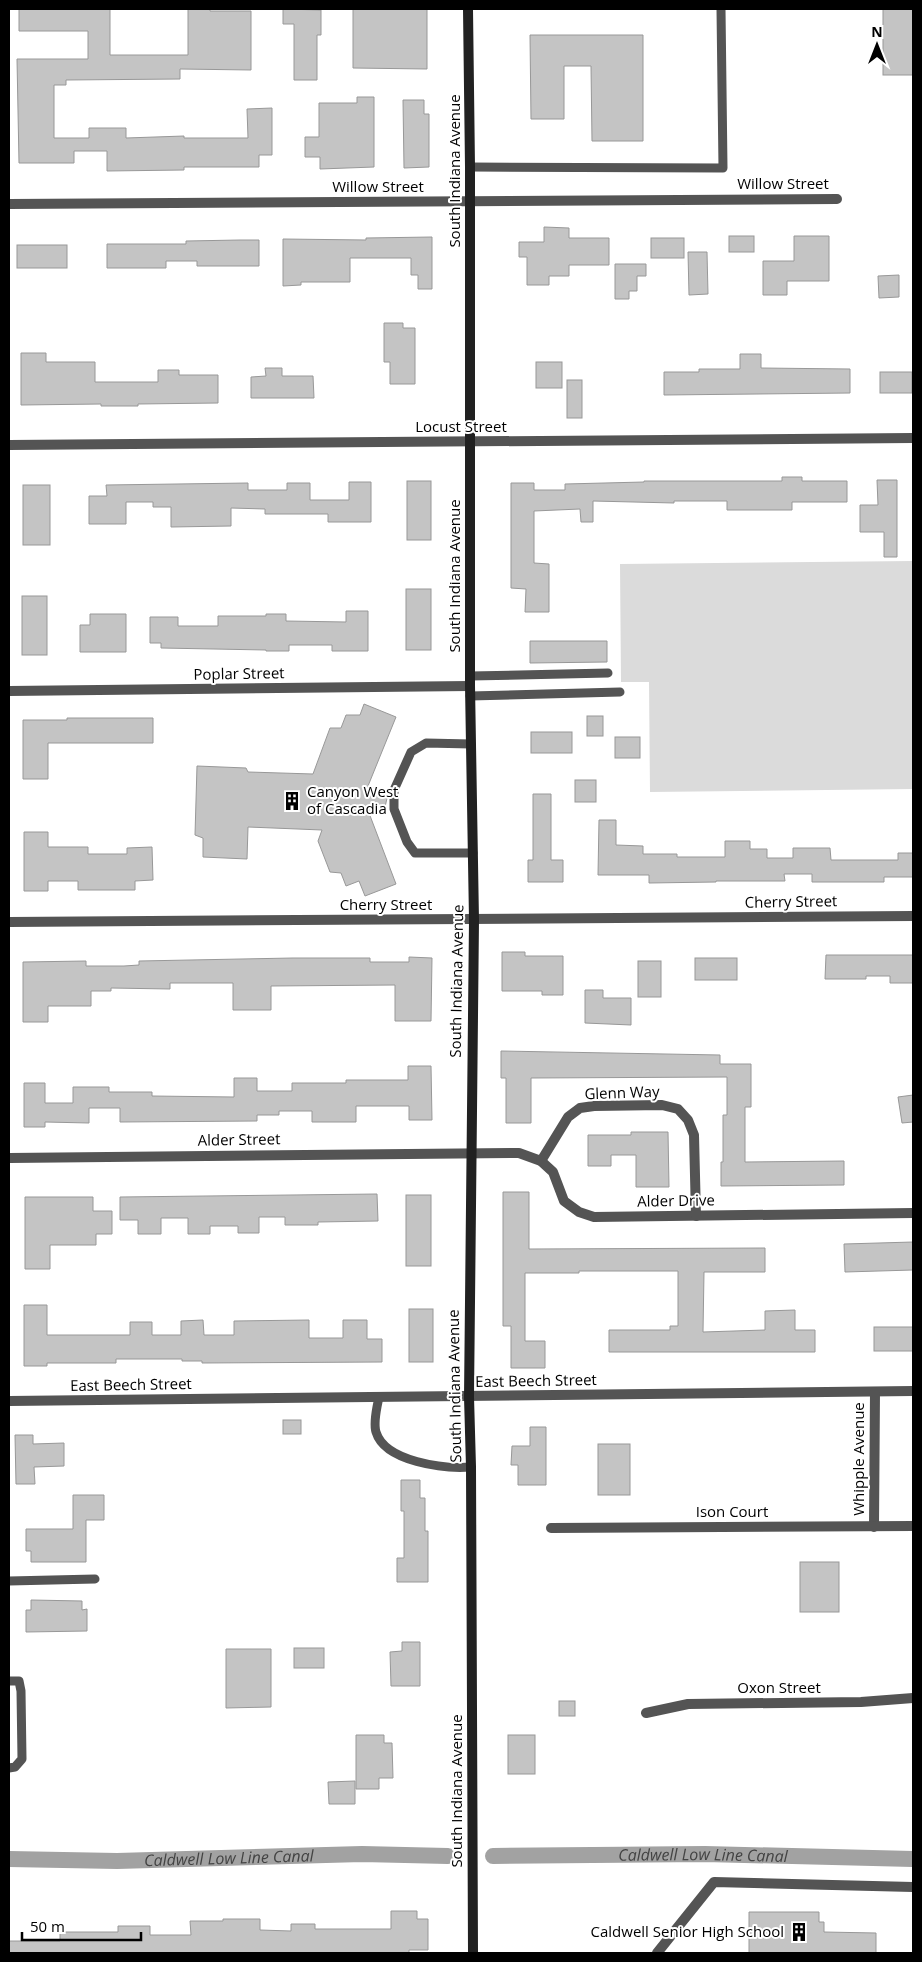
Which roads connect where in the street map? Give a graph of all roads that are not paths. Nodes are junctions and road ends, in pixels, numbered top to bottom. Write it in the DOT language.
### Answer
graph roads {
  1 [pos="468,9"];
  2 [pos="721,9"];
  3 [pos="470,167"];
  4 [pos="837,199"];
  5 [pos="470,202"];
  6 [pos="9,204"];
  7 [pos="913,438"];
  8 [pos="470,441"];
  9 [pos="9,445"];
  10 [pos="608,674"];
  11 [pos="470,686"];
  12 [pos="9,691"];
  13 [pos="620,692"];
  14 [pos="471,744"];
  15 [pos="473,853"];
  16 [pos="913,916"];
  17 [pos="474,920"];
  18 [pos="9,922"];
  19 [pos="470,1153"];
  20 [pos="9,1158"];
  21 [pos="542,1161"];
  22 [pos="913,1213"];
  23 [pos="696,1216"];
  24 [pos="913,1391"];
  25 [pos="875,1392"];
  26 [pos="379,1397"];
  27 [pos="469,1397"];
  28 [pos="9,1401"];
  29 [pos="471,1467"];
  30 [pos="913,1526"];
  31 [pos="874,1527"];
  32 [pos="551,1528"];
  33 [pos="95,1579"];
  34 [pos="9,1581"];
  35 [pos="9,1681"];
  36 [pos="913,1698"];
  37 [pos="646,1714"];
  38 [pos="9,1768"];
  39 [pos="913,1887"];
  40 [pos="472,1953"];
  41 [pos="657,1953"];
  1 -- 3 [label="main road, South Indiana Avenue"];
  2 -- 3 [label="lane"];
  3 -- 5 [label="main road, South Indiana Avenue"];
  4 -- 5 [label="street, Willow Street"];
  5 -- 6 [label="street, Willow Street"];
  5 -- 8 [label="main road, South Indiana Avenue"];
  7 -- 8 [label="street, Locust Street"];
  8 -- 9 [label="street, Locust Street"];
  8 -- 11 [label="main road, South Indiana Avenue"];
  10 -- 11 [label="lane"];
  11 -- 12 [label="street, Poplar Street"];
  11 -- 13 [label="lane"];
  11 -- 14 [label="main road, South Indiana Avenue"];
  14 -- 15 [label="main road, South Indiana Avenue"];
  14 -- 15 [label="lane"];
  15 -- 17 [label="main road, South Indiana Avenue"];
  16 -- 17 [label="street, Cherry Street"];
  17 -- 18 [label="street, Cherry Street"];
  17 -- 19 [label="main road, South Indiana Avenue"];
  19 -- 20 [label="street, Alder Street"];
  19 -- 21 [label="street"];
  19 -- 27 [label="main road, South Indiana Avenue"];
  21 -- 23 [label="street, Alder Drive"];
  21 -- 23 [label="street, Glenn Way"];
  22 -- 23 [label="street, Alder Drive"];
  24 -- 25 [label="street, East Beech Street"];
  25 -- 27 [label="street, East Beech Street"];
  25 -- 31 [label="street, Whipple Avenue"];
  26 -- 27 [label="street, East Beech Street"];
  26 -- 28 [label="street, East Beech Street"];
  26 -- 29 [label="lane"];
  27 -- 29 [label="main road, South Indiana Avenue"];
  29 -- 40 [label="main road, South Indiana Avenue"];
  30 -- 31 [label="street, Ison Court"];
  31 -- 32 [label="street, Ison Court"];
  33 -- 34 [label="lane"];
  35 -- 38 [label="lane"];
  36 -- 37 [label="street, Oxon Street"];
  39 -- 41 [label="street"];
}
